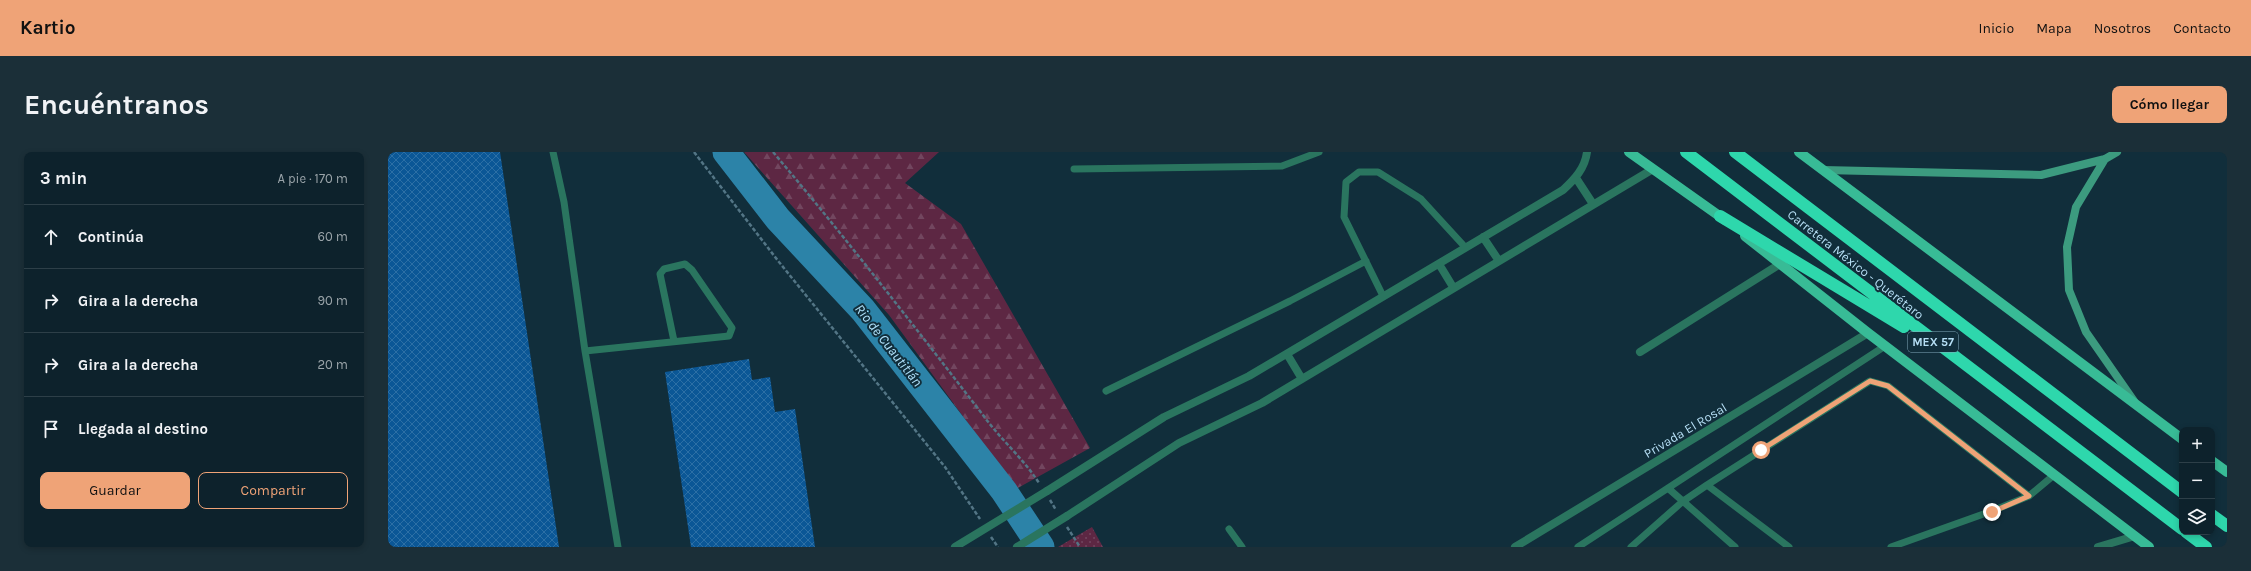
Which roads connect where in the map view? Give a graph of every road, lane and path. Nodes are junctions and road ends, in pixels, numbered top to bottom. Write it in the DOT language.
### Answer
graph roads {
  1 [pos="553,152"];
  2 [pos="694,152"];
  3 [pos="774,152"];
  4 [pos="1319,152"];
  5 [pos="1587,152"];
  6 [pos="1628,152"];
  7 [pos="1686,152"];
  8 [pos="1735,152"];
  9 [pos="1798,152"];
  10 [pos="2117,152"];
  11 [pos="2105,159"];
  12 [pos="1074,169"];
  13 [pos="1653,170"];
  14 [pos="1823,170"];
  15 [pos="1576,178"];
  16 [pos="1593,204"];
  17 [pos="1720,216"];
  18 [pos="1483,237"];
  19 [pos="1465,247"];
  20 [pos="1366,261"];
  21 [pos="1499,261"];
  22 [pos="1439,264"];
  23 [pos="1780,264"];
  24 [pos="1453,287"];
  25 [pos="1383,296"];
  26 [pos="1868,333"];
  27 [pos="674,342"];
  28 [pos="1885,346"];
  29 [pos="585,351"];
  30 [pos="1640,352"];
  31 [pos="1287,354"];
  32 [pos="1954,358"];
  33 [pos="1302,379"];
  34 [pos="1106,391"];
  35 [pos="2138,406"];
  36 [pos="2179,437"];
  37 [pos="2215,463"];
  38 [pos="2227,472"];
  39 [pos="2054,475"];
  40 [pos="1707,485"];
  41 [pos="1669,489"];
  42 [pos="2179,490"];
  43 [pos="1046,492"];
  44 [pos="2029,496"];
  45 [pos="1682,502"];
  46 [pos="1063,517"];
  47 [pos="2215,517"];
  48 [pos="980,520"];
  49 [pos="2227,526"];
  50 [pos="2179,527"];
  51 [pos="1229,529"];
  52 [pos="989,534"];
  53 [pos="2190,535"];
  54 [pos="2135,536"];
  55 [pos="618,547"];
  56 [pos="955,547"];
  57 [pos="998,547"];
  58 [pos="1017,547"];
  59 [pos="1080,547"];
  60 [pos="1242,547"];
  61 [pos="1515,547"];
  62 [pos="1578,547"];
  63 [pos="1631,547"];
  64 [pos="1735,547"];
  65 [pos="1790,547"];
  66 [pos="1891,547"];
  67 [pos="2098,547"];
  68 [pos="2149,547"];
  69 [pos="2206,547"];
  1 -- 29 [label="lane"];
  2 -- 48 [label="path"];
  3 -- 43 [label="path"];
  4 -- 12 [label="lane"];
  5 -- 15 [label="street"];
  6 -- 13 [label="main road"];
  7 -- 32 [label="highway, Carretera México - Querétaro / MEX 57"];
  8 -- 42 [label="highway, Carretera México - Querétaro / MEX 57"];
  9 -- 14 [label="main road"];
  10 -- 11 [label="main road"];
  11 -- 14 [label="main road"];
  11 -- 35 [label="main road"];
  13 -- 16 [label="street"];
  13 -- 17 [label="main road"];
  14 -- 35 [label="main road"];
  15 -- 16 [label="street"];
  15 -- 18 [label="street"];
  16 -- 21 [label="street"];
  17 -- 23 [label="main road"];
  17 -- 32 [label="highway"];
  18 -- 19 [label="street"];
  18 -- 21 [label="street"];
  19 -- 20 [label="lane"];
  19 -- 22 [label="street"];
  20 -- 25 [label="lane"];
  20 -- 34 [label="lane"];
  21 -- 24 [label="street"];
  22 -- 24 [label="street"];
  22 -- 25 [label="street"];
  23 -- 26 [label="main road"];
  23 -- 30 [label="street"];
  24 -- 33 [label="street"];
  25 -- 31 [label="street"];
  26 -- 28 [label="main road"];
  26 -- 61 [label="street, Privada El Rosal"];
  27 -- 27 [label="lane"];
  27 -- 29 [label="lane"];
  28 -- 39 [label="main road"];
  28 -- 41 [label="lane"];
  29 -- 55 [label="lane"];
  31 -- 33 [label="street"];
  31 -- 43 [label="street"];
  32 -- 50 [label="highway, Carretera México - Querétaro / MEX 57"];
  33 -- 46 [label="street"];
  35 -- 36 [label="main road"];
  37 -- 38 [label="main road"];
  39 -- 44 [label="lane"];
  39 -- 54 [label="main road"];
  40 -- 44 [label="lane"];
  40 -- 45 [label="lane"];
  40 -- 65 [label="lane"];
  41 -- 45 [label="lane"];
  41 -- 62 [label="lane"];
  43 -- 46 [label="path"];
  43 -- 56 [label="street, bridge"];
  44 -- 66 [label="lane"];
  45 -- 63 [label="lane"];
  45 -- 64 [label="lane"];
  46 -- 58 [label="street, bridge"];
  46 -- 59 [label="path"];
  47 -- 49 [label="highway"];
  51 -- 60 [label="lane"];
  52 -- 57 [label="path"];
  53 -- 69 [label="highway"];
  54 -- 67 [label="street"];
  54 -- 68 [label="main road"];
}
